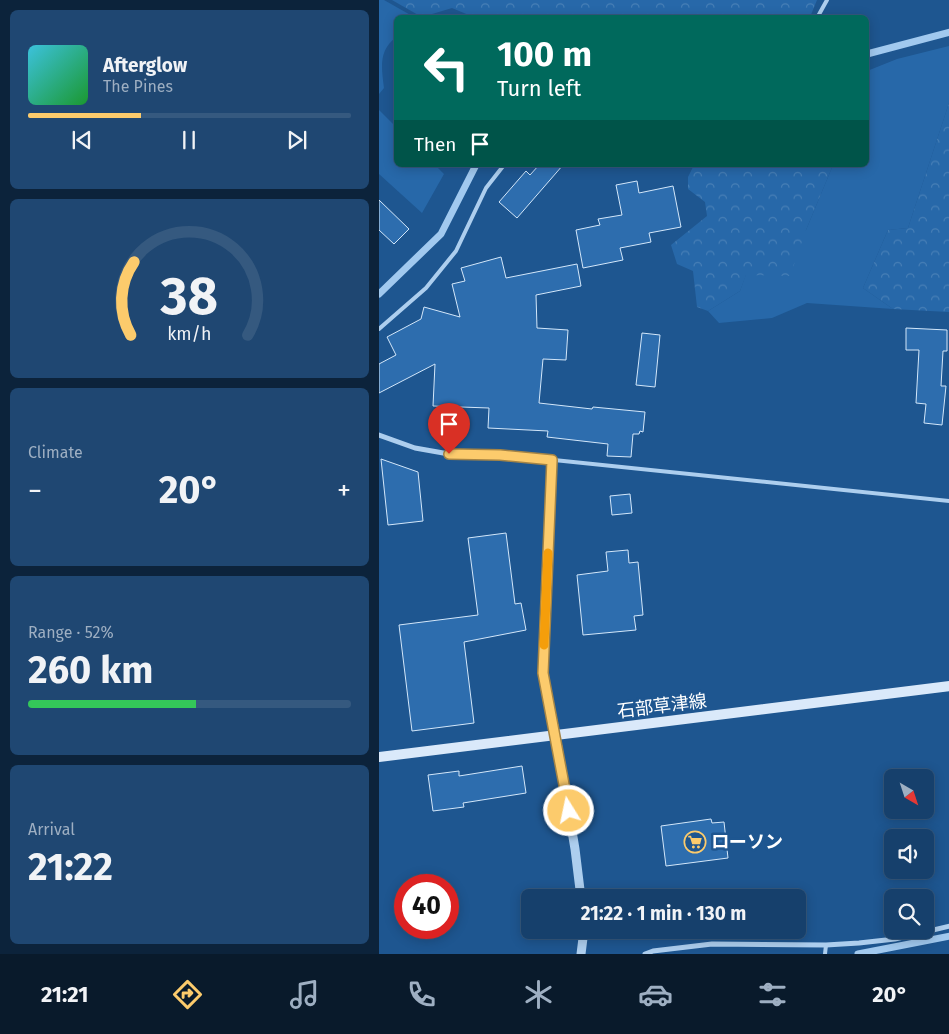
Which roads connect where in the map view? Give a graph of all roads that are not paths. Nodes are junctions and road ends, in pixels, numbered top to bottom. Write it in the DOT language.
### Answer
graph roads {
  1 [pos="827,0"];
  2 [pos="819,15"];
  3 [pos="502,167"];
  4 [pos="379,329"];
  5 [pos="379,436"];
  6 [pos="552,460"];
  7 [pos="949,500"];
  8 [pos="949,686"];
  9 [pos="556,736"];
  10 [pos="379,757"];
  11 [pos="580,889"];
  12 [pos="949,926"];
  13 [pos="583,939"];
  14 [pos="826,945"];
  15 [pos="825,953"];
  16 [pos="581,954"];
  17 [pos="645,954"];
  1 -- 2 [label="lane"];
  3 -- 4 [label="lane"];
  5 -- 6 [label="street"];
  6 -- 7 [label="lane"];
  6 -- 9 [label="street"];
  8 -- 9 [label="main road, 石部草津線"];
  9 -- 10 [label="main road, 石部草津線"];
  9 -- 11 [label="street"];
  12 -- 14 [label="street"];
  13 -- 16 [label="street"];
  14 -- 15 [label="lane"];
  14 -- 17 [label="street"];
}
